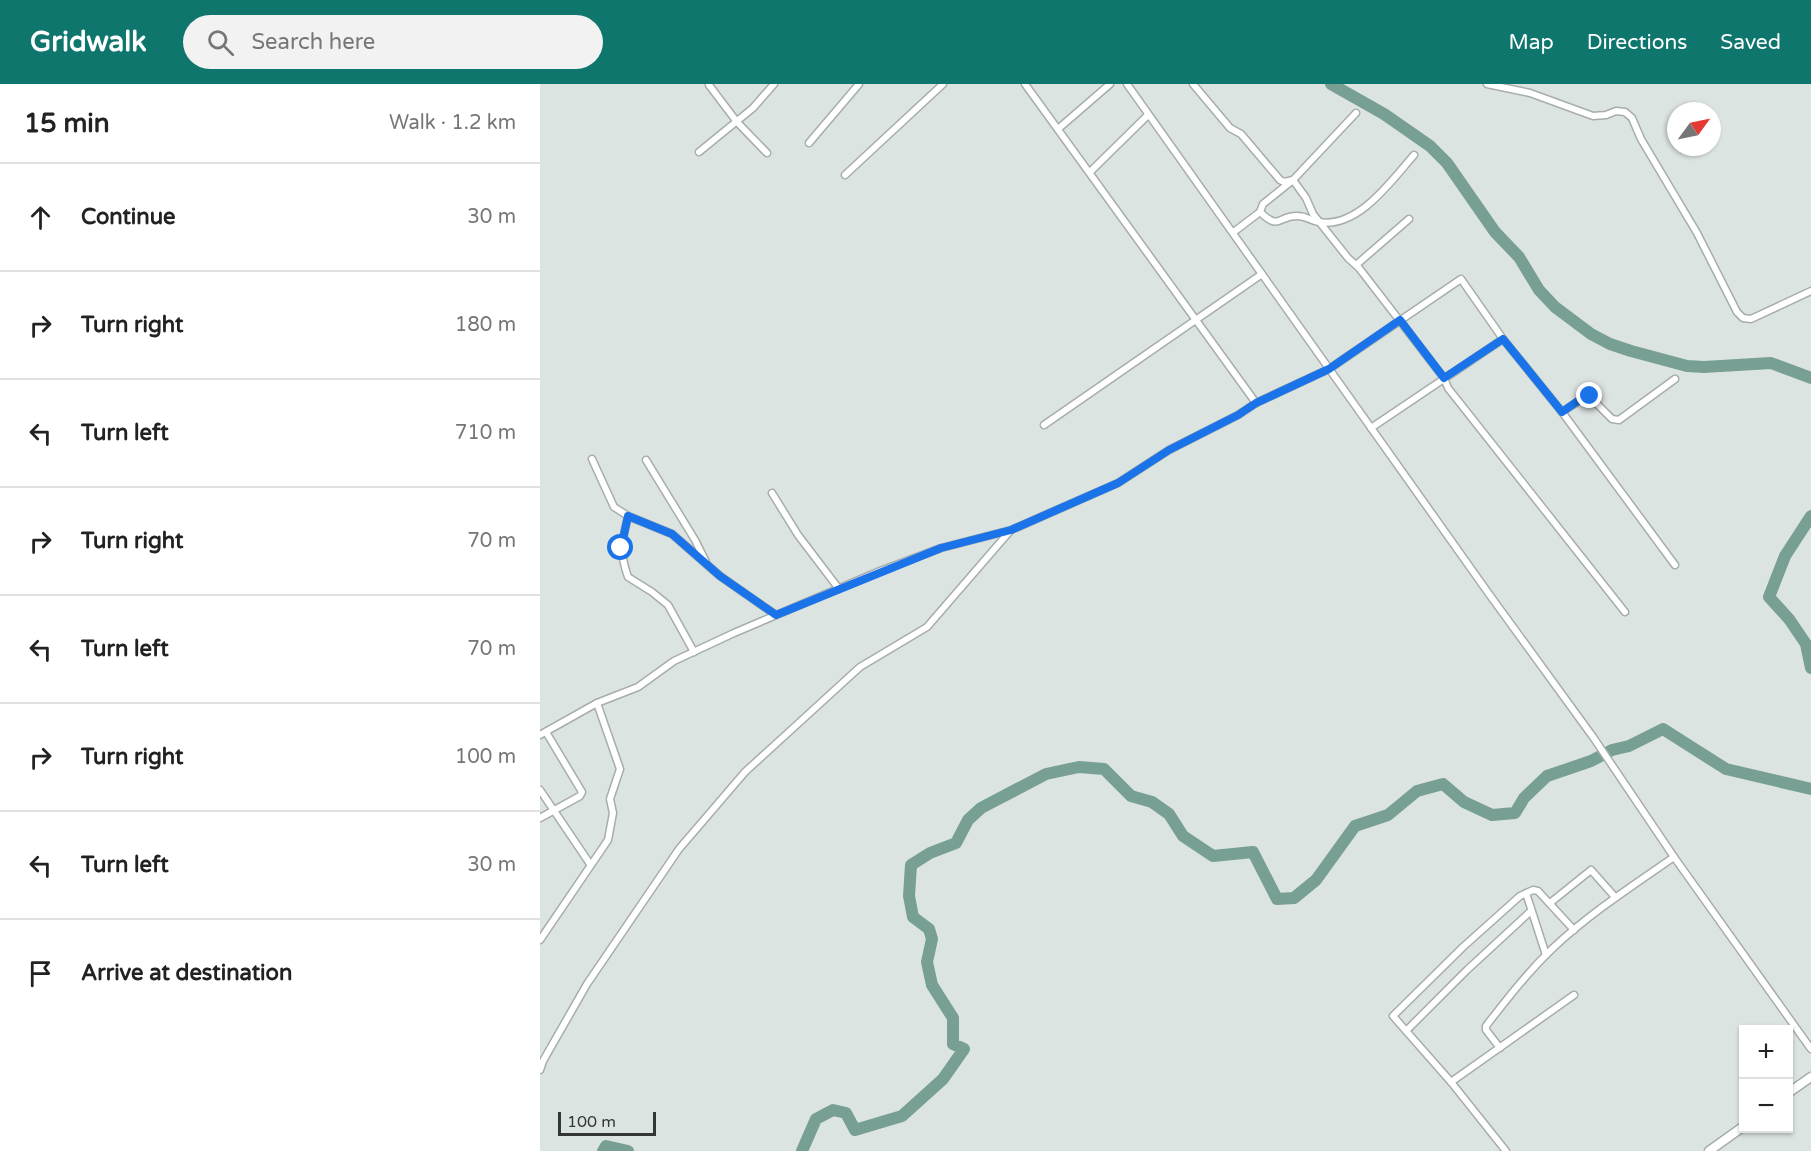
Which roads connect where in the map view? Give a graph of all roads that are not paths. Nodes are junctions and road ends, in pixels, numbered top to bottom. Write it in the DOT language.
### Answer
graph roads {
  1 [pos="774,84"];
  2 [pos="859,84"];
  3 [pos="942,84"];
  4 [pos="1025,84"];
  5 [pos="1110,84"];
  6 [pos="1126,84"];
  7 [pos="1193,84"];
  8 [pos="1488,84"];
  9 [pos="709,85"];
  10 [pos="1356,113"];
  11 [pos="1148,115"];
  12 [pos="737,122"];
  13 [pos="1059,129"];
  14 [pos="809,143"];
  15 [pos="699,152"];
  16 [pos="767,153"];
  17 [pos="1414,154"];
  18 [pos="1090,172"];
  19 [pos="845,175"];
  20 [pos="1293,180"];
  21 [pos="1260,212"];
  22 [pos="1409,219"];
  23 [pos="1319,222"];
  24 [pos="1235,231"];
  25 [pos="1356,265"];
  26 [pos="1262,273"];
  27 [pos="1811,291"];
  28 [pos="1196,320"];
  29 [pos="1400,320"];
  30 [pos="1503,339"];
  31 [pos="1329,369"];
  32 [pos="1444,378"];
  33 [pos="1674,379"];
  34 [pos="1256,403"];
  35 [pos="1562,412"];
  36 [pos="1044,425"];
  37 [pos="1371,428"];
  38 [pos="592,459"];
  39 [pos="646,460"];
  40 [pos="772,493"];
  41 [pos="628,516"];
  42 [pos="1011,530"];
  43 [pos="708,565"];
  44 [pos="1675,565"];
  45 [pos="839,589"];
  46 [pos="1625,612"];
  47 [pos="776,615"];
  48 [pos="694,652"];
  49 [pos="597,703"];
  50 [pos="543,734"];
  51 [pos="540,790"];
  52 [pos="553,811"];
  53 [pos="540,818"];
  54 [pos="1674,857"];
  55 [pos="590,864"];
  56 [pos="1526,893"];
  57 [pos="1615,897"];
  58 [pos="1550,903"];
  59 [pos="1531,911"];
  60 [pos="1574,930"];
  61 [pos="540,940"];
  62 [pos="1546,955"];
  63 [pos="1574,995"];
  64 [pos="1407,1030"];
  65 [pos="1500,1048"];
  66 [pos="1811,1049"];
  67 [pos="540,1070"];
  68 [pos="1811,1077"];
  69 [pos="1451,1082"];
  70 [pos="1793,1090"];
  71 [pos="1739,1129"];
  72 [pos="1506,1151"];
  73 [pos="1709,1151"];
  1 -- 12 [label="street"];
  2 -- 14 [label="street"];
  3 -- 19 [label="street"];
  4 -- 13 [label="street"];
  5 -- 13 [label="street"];
  6 -- 11 [label="street"];
  7 -- 20 [label="street"];
  8 -- 27 [label="street"];
  9 -- 12 [label="street"];
  10 -- 20 [label="street"];
  11 -- 18 [label="street"];
  11 -- 26 [label="street"];
  12 -- 15 [label="street"];
  12 -- 16 [label="street"];
  13 -- 18 [label="street"];
  17 -- 23 [label="street"];
  18 -- 28 [label="street"];
  20 -- 21 [label="street"];
  20 -- 23 [label="street"];
  21 -- 23 [label="street"];
  21 -- 24 [label="street"];
  22 -- 25 [label="street"];
  23 -- 25 [label="street"];
  25 -- 29 [label="street"];
  26 -- 28 [label="street"];
  26 -- 31 [label="street"];
  28 -- 34 [label="street"];
  28 -- 36 [label="street"];
  29 -- 30 [label="street"];
  29 -- 31 [label="street"];
  29 -- 32 [label="street"];
  30 -- 32 [label="street"];
  30 -- 35 [label="street"];
  31 -- 34 [label="street"];
  31 -- 37 [label="street"];
  32 -- 37 [label="street"];
  32 -- 46 [label="street"];
  33 -- 35 [label="street"];
  34 -- 42 [label="street"];
  35 -- 44 [label="street"];
  37 -- 54 [label="street"];
  38 -- 41 [label="street"];
  39 -- 43 [label="street"];
  40 -- 45 [label="street"];
  41 -- 43 [label="street"];
  41 -- 48 [label="street"];
  42 -- 45 [label="street"];
  42 -- 67 [label="street"];
  43 -- 47 [label="street"];
  45 -- 47 [label="street"];
  47 -- 48 [label="street"];
  48 -- 49 [label="street"];
  49 -- 50 [label="street"];
  49 -- 55 [label="street"];
  50 -- 52 [label="street"];
  51 -- 52 [label="street"];
  52 -- 53 [label="street"];
  52 -- 55 [label="street"];
  54 -- 57 [label="street"];
  54 -- 66 [label="street"];
  55 -- 61 [label="street"];
  56 -- 58 [label="street"];
  56 -- 59 [label="street"];
  56 -- 64 [label="street"];
  57 -- 58 [label="street"];
  57 -- 60 [label="street"];
  58 -- 60 [label="street"];
  59 -- 62 [label="street"];
  59 -- 64 [label="street"];
  60 -- 62 [label="street"];
  62 -- 65 [label="street"];
  63 -- 65 [label="street"];
  64 -- 69 [label="street"];
  65 -- 69 [label="street"];
  68 -- 70 [label="main road"];
  69 -- 72 [label="street"];
  71 -- 73 [label="main road"];
}
